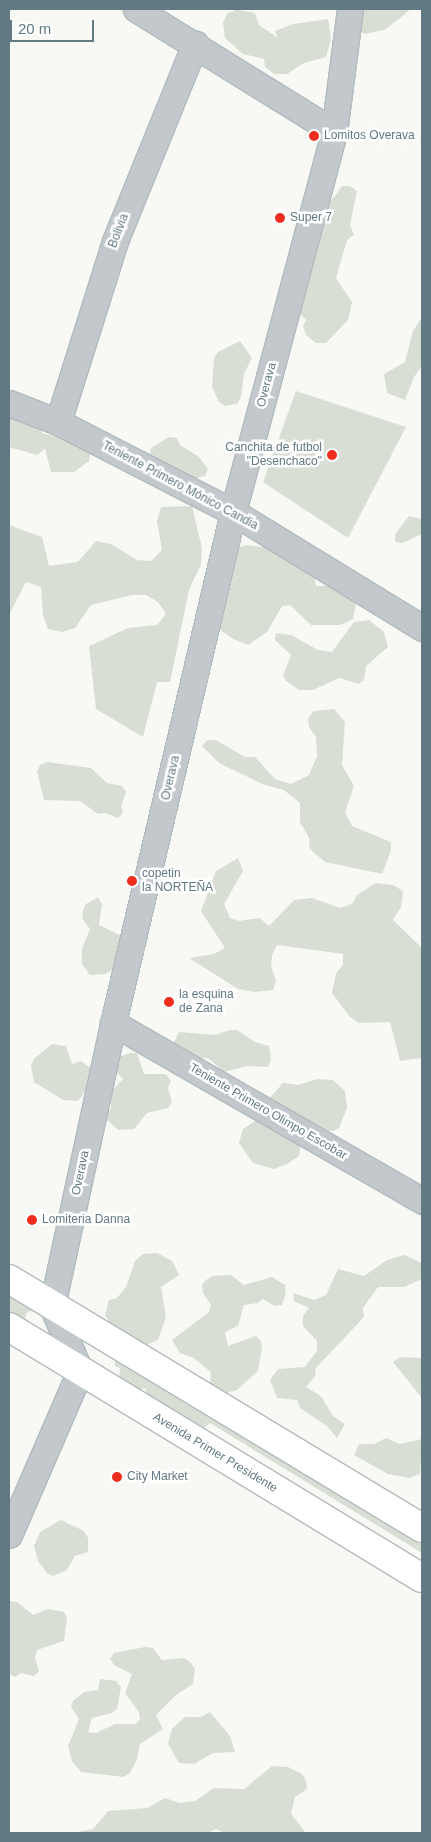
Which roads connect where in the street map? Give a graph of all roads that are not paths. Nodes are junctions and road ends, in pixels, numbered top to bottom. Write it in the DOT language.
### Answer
graph roads {
  1 [pos="136,9"];
  2 [pos="350,9"];
  3 [pos="195,44"];
  4 [pos="334,132"];
  5 [pos="9,403"];
  6 [pos="58,422"];
  7 [pos="233,512"];
  8 [pos="422,628"];
  9 [pos="113,1023"];
  10 [pos="422,1201"];
  11 [pos="9,1279"];
  12 [pos="52,1306"];
  13 [pos="9,1327"];
  14 [pos="80,1371"];
  15 [pos="422,1528"];
  16 [pos="9,1535"];
  17 [pos="422,1578"];
  1 -- 3 [label="street"];
  2 -- 4 [label="street, Overava"];
  3 -- 4 [label="street"];
  3 -- 6 [label="street, Bolivia"];
  4 -- 7 [label="street, Overava"];
  5 -- 6 [label="street, Teniente Primero Mónico Candia"];
  6 -- 7 [label="street, Teniente Primero Mónico Candia"];
  7 -- 8 [label="street, Teniente Primero Mónico Candia"];
  7 -- 9 [label="street, Overava"];
  9 -- 10 [label="street, Teniente Primero Olimpo Escobar"];
  9 -- 12 [label="street, Overava"];
  11 -- 12 [label="main road"];
  12 -- 14 [label="street"];
  12 -- 15 [label="main road"];
  13 -- 14 [label="main road, Avenida Primer Presidente"];
  14 -- 16 [label="street"];
  14 -- 17 [label="main road, Avenida Primer Presidente"];
}
